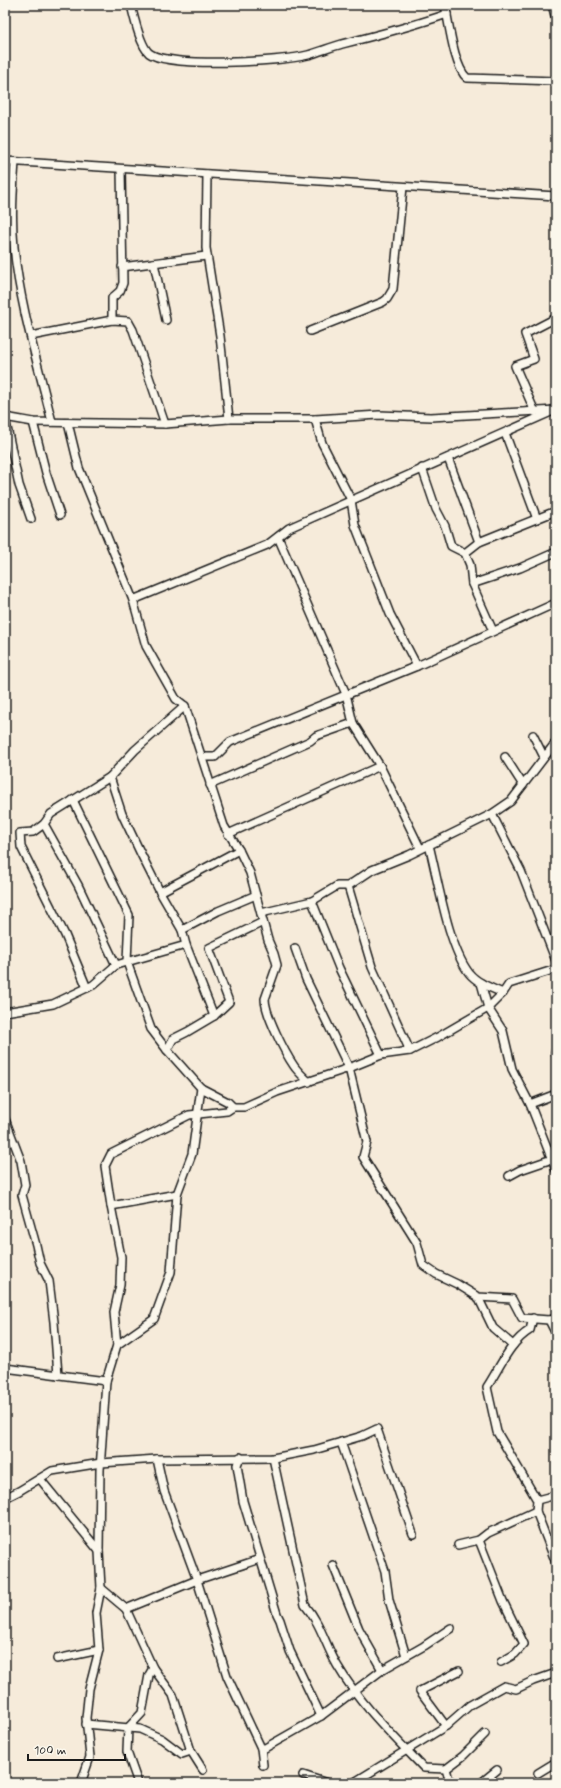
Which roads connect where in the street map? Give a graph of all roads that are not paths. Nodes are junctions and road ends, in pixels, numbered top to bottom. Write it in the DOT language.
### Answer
graph roads {
  1 [pos="131,5"];
  2 [pos="445,5"];
  3 [pos="552,5"];
  4 [pos="447,14"];
  5 [pos="556,19"];
  6 [pos="556,81"];
  7 [pos="5,161"];
  8 [pos="15,162"];
  9 [pos="121,169"];
  10 [pos="207,174"];
  11 [pos="403,187"];
  12 [pos="556,196"];
  13 [pos="206,256"];
  14 [pos="154,263"];
  15 [pos="122,267"];
  16 [pos="556,318"];
  17 [pos="112,320"];
  18 [pos="166,320"];
  19 [pos="310,331"];
  20 [pos="31,336"];
  21 [pos="556,410"];
  22 [pos="535,412"];
  23 [pos="5,418"];
  24 [pos="229,419"];
  25 [pos="315,419"];
  26 [pos="33,422"];
  27 [pos="52,422"];
  28 [pos="68,423"];
  29 [pos="165,424"];
  30 [pos="505,433"];
  31 [pos="448,458"];
  32 [pos="422,468"];
  33 [pos="351,500"];
  34 [pos="556,511"];
  35 [pos="60,515"];
  36 [pos="30,519"];
  37 [pos="538,519"];
  38 [pos="278,537"];
  39 [pos="479,542"];
  40 [pos="556,552"];
  41 [pos="465,553"];
  42 [pos="472,584"];
  43 [pos="133,600"];
  44 [pos="556,603"];
  45 [pos="492,631"];
  46 [pos="417,666"];
  47 [pos="346,694"];
  48 [pos="185,706"];
  49 [pos="353,722"];
  50 [pos="533,735"];
  51 [pos="556,742"];
  52 [pos="202,757"];
  53 [pos="505,757"];
  54 [pos="544,757"];
  55 [pos="380,766"];
  56 [pos="110,777"];
  57 [pos="210,785"];
  58 [pos="522,785"];
  59 [pos="73,800"];
  60 [pos="492,814"];
  61 [pos="44,824"];
  62 [pos="228,834"];
  63 [pos="429,845"];
  64 [pos="420,848"];
  65 [pos="239,850"];
  66 [pos="348,886"];
  67 [pos="160,892"];
  68 [pos="256,895"];
  69 [pos="312,901"];
  70 [pos="261,914"];
  71 [pos="263,922"];
  72 [pos="182,930"];
  73 [pos="186,945"];
  74 [pos="295,948"];
  75 [pos="556,961"];
  76 [pos="127,962"];
  77 [pos="116,965"];
  78 [pos="556,969"];
  79 [pos="480,983"];
  80 [pos="87,988"];
  81 [pos="503,993"];
  82 [pos="488,1008"];
  83 [pos="5,1012"];
  84 [pos="214,1016"];
  85 [pos="167,1050"];
  86 [pos="410,1051"];
  87 [pos="381,1055"];
  88 [pos="349,1068"];
  89 [pos="309,1082"];
  90 [pos="201,1088"];
  91 [pos="556,1094"];
  92 [pos="530,1104"];
  93 [pos="233,1107"];
  94 [pos="197,1115"];
  95 [pos="5,1119"];
  96 [pos="554,1159"];
  97 [pos="556,1170"];
  98 [pos="509,1176"];
  99 [pos="178,1194"];
  100 [pos="111,1206"];
  101 [pos="478,1297"];
  102 [pos="533,1318"];
  103 [pos="553,1319"];
  104 [pos="556,1334"];
  105 [pos="117,1345"];
  106 [pos="513,1345"];
  107 [pos="5,1368"];
  108 [pos="58,1375"];
  109 [pos="106,1381"];
  110 [pos="341,1442"];
  111 [pos="240,1457"];
  112 [pos="273,1458"];
  113 [pos="157,1459"];
  114 [pos="101,1463"];
  115 [pos="40,1479"];
  116 [pos="556,1495"];
  117 [pos="5,1498"];
  118 [pos="537,1500"];
  119 [pos="536,1511"];
  120 [pos="413,1534"];
  121 [pos="479,1540"];
  122 [pos="458,1545"];
  123 [pos="99,1551"];
  124 [pos="260,1559"];
  125 [pos="556,1563"];
  126 [pos="333,1565"];
  127 [pos="197,1580"];
  128 [pos="101,1588"];
  129 [pos="126,1609"];
  130 [pos="451,1628"];
  131 [pos="99,1650"];
  132 [pos="406,1656"];
  133 [pos="57,1659"];
  134 [pos="501,1662"];
  135 [pos="153,1668"];
  136 [pos="382,1670"];
  137 [pos="459,1671"];
  138 [pos="556,1673"];
  139 [pos="354,1691"];
  140 [pos="321,1716"];
  141 [pos="86,1724"];
  142 [pos="446,1726"];
  143 [pos="128,1728"];
  144 [pos="485,1734"];
  145 [pos="261,1748"];
  146 [pos="407,1750"];
  147 [pos="191,1751"];
  148 [pos="556,1762"];
  149 [pos="263,1764"];
  150 [pos="446,1769"];
  151 [pos="203,1770"];
  152 [pos="497,1770"];
  153 [pos="538,1774"];
  154 [pos="303,1775"];
  155 [pos="81,1783"];
  156 [pos="138,1783"];
  157 [pos="327,1783"];
  158 [pos="353,1783"];
  159 [pos="450,1783"];
  160 [pos="480,1783"];
  1 -- 4 [label="street"];
  2 -- 4 [label="street"];
  3 -- 5 [label="street"];
  4 -- 6 [label="street"];
  7 -- 8 [label="street"];
  8 -- 9 [label="street"];
  8 -- 20 [label="street"];
  9 -- 10 [label="street"];
  9 -- 15 [label="street"];
  10 -- 11 [label="street"];
  10 -- 13 [label="street"];
  11 -- 12 [label="street"];
  11 -- 19 [label="street"];
  13 -- 14 [label="street"];
  13 -- 24 [label="street"];
  14 -- 15 [label="street"];
  14 -- 18 [label="street"];
  15 -- 17 [label="street"];
  16 -- 22 [label="street"];
  17 -- 20 [label="street"];
  17 -- 29 [label="street"];
  20 -- 27 [label="street"];
  21 -- 22 [label="street"];
  21 -- 30 [label="street"];
  22 -- 25 [label="street"];
  23 -- 26 [label="street"];
  23 -- 36 [label="street"];
  24 -- 25 [label="street"];
  24 -- 29 [label="street"];
  25 -- 33 [label="street"];
  26 -- 27 [label="street"];
  26 -- 35 [label="street"];
  27 -- 28 [label="street"];
  28 -- 29 [label="street"];
  28 -- 43 [label="street"];
  30 -- 31 [label="street"];
  30 -- 37 [label="street"];
  31 -- 32 [label="street"];
  31 -- 39 [label="street"];
  32 -- 33 [label="street"];
  32 -- 41 [label="street"];
  33 -- 38 [label="street"];
  33 -- 46 [label="street"];
  34 -- 37 [label="street"];
  37 -- 39 [label="street"];
  38 -- 43 [label="street"];
  38 -- 47 [label="street"];
  39 -- 41 [label="street"];
  40 -- 42 [label="street"];
  41 -- 42 [label="street"];
  42 -- 45 [label="street"];
  43 -- 48 [label="street"];
  44 -- 45 [label="street"];
  45 -- 46 [label="street"];
  46 -- 47 [label="street"];
  47 -- 49 [label="street"];
  47 -- 52 [label="street"];
  48 -- 52 [label="street"];
  48 -- 56 [label="street"];
  49 -- 55 [label="street"];
  49 -- 57 [label="street"];
  50 -- 54 [label="street"];
  51 -- 54 [label="street"];
  52 -- 57 [label="street"];
  53 -- 58 [label="street"];
  54 -- 58 [label="street"];
  55 -- 62 [label="street"];
  55 -- 64 [label="street"];
  56 -- 59 [label="street"];
  56 -- 67 [label="street"];
  57 -- 62 [label="street"];
  58 -- 60 [label="street"];
  59 -- 61 [label="street"];
  59 -- 76 [label="street"];
  60 -- 63 [label="street"];
  60 -- 75 [label="street"];
  61 -- 77 [label="street"];
  61 -- 80 [label="street"];
  62 -- 65 [label="street"];
  63 -- 64 [label="street"];
  63 -- 79 [label="street"];
  64 -- 66 [label="street"];
  65 -- 67 [label="street"];
  65 -- 68 [label="street"];
  66 -- 69 [label="street"];
  66 -- 86 [label="street"];
  67 -- 72 [label="street"];
  68 -- 70 [label="street"];
  68 -- 72 [label="street"];
  69 -- 70 [label="street"];
  69 -- 87 [label="street"];
  70 -- 71 [label="street"];
  71 -- 84 [label="street"];
  71 -- 89 [label="street"];
  72 -- 73 [label="street"];
  73 -- 76 [label="street"];
  73 -- 84 [label="street"];
  74 -- 88 [label="street"];
  76 -- 77 [label="street"];
  76 -- 85 [label="street"];
  77 -- 80 [label="street"];
  78 -- 81 [label="street"];
  79 -- 81 [label="street"];
  79 -- 82 [label="street"];
  80 -- 83 [label="street"];
  81 -- 82 [label="street"];
  82 -- 86 [label="street"];
  82 -- 92 [label="street"];
  84 -- 85 [label="street"];
  85 -- 90 [label="street"];
  86 -- 87 [label="street"];
  87 -- 88 [label="street"];
  88 -- 89 [label="street"];
  88 -- 101 [label="street"];
  89 -- 93 [label="street"];
  90 -- 93 [label="street"];
  90 -- 94 [label="street"];
  91 -- 92 [label="street"];
  92 -- 96 [label="street"];
  93 -- 94 [label="street"];
  94 -- 99 [label="street"];
  94 -- 100 [label="street"];
  95 -- 108 [label="street"];
  96 -- 97 [label="street"];
  96 -- 98 [label="street"];
  99 -- 100 [label="street"];
  99 -- 105 [label="street"];
  100 -- 105 [label="street"];
  101 -- 102 [label="street"];
  101 -- 106 [label="street"];
  102 -- 103 [label="street"];
  102 -- 106 [label="street"];
  103 -- 104 [label="street"];
  105 -- 109 [label="street"];
  106 -- 118 [label="street"];
  107 -- 108 [label="street"];
  108 -- 109 [label="street"];
  109 -- 114 [label="street"];
  110 -- 112 [label="street"];
  110 -- 120 [label="street"];
  110 -- 132 [label="street"];
  111 -- 112 [label="street"];
  111 -- 113 [label="street"];
  111 -- 124 [label="street"];
  112 -- 139 [label="street"];
  113 -- 114 [label="street"];
  113 -- 127 [label="street"];
  114 -- 115 [label="street"];
  114 -- 123 [label="street"];
  115 -- 117 [label="street"];
  115 -- 123 [label="street"];
  116 -- 118 [label="street"];
  118 -- 119 [label="street"];
  119 -- 121 [label="street"];
  119 -- 125 [label="street"];
  121 -- 122 [label="street"];
  121 -- 134 [label="street"];
  123 -- 128 [label="street"];
  124 -- 127 [label="street"];
  124 -- 140 [label="street"];
  126 -- 136 [label="street"];
  127 -- 129 [label="street"];
  127 -- 145 [label="street"];
  128 -- 129 [label="street"];
  128 -- 131 [label="street"];
  129 -- 135 [label="street"];
  130 -- 132 [label="street"];
  131 -- 133 [label="street"];
  131 -- 141 [label="street"];
  132 -- 136 [label="street"];
  135 -- 143 [label="street"];
  135 -- 147 [label="street"];
  136 -- 139 [label="street"];
  137 -- 142 [label="street"];
  138 -- 142 [label="street"];
  139 -- 140 [label="street"];
  139 -- 146 [label="street"];
  140 -- 145 [label="street"];
  141 -- 143 [label="street"];
  141 -- 155 [label="street"];
  142 -- 146 [label="street"];
  143 -- 147 [label="street"];
  143 -- 156 [label="street"];
  144 -- 150 [label="street"];
  145 -- 149 [label="street"];
  146 -- 150 [label="street"];
  146 -- 158 [label="street"];
  147 -- 151 [label="street"];
  148 -- 153 [label="street"];
  150 -- 159 [label="street"];
  152 -- 160 [label="street"];
  154 -- 157 [label="street"];
}
